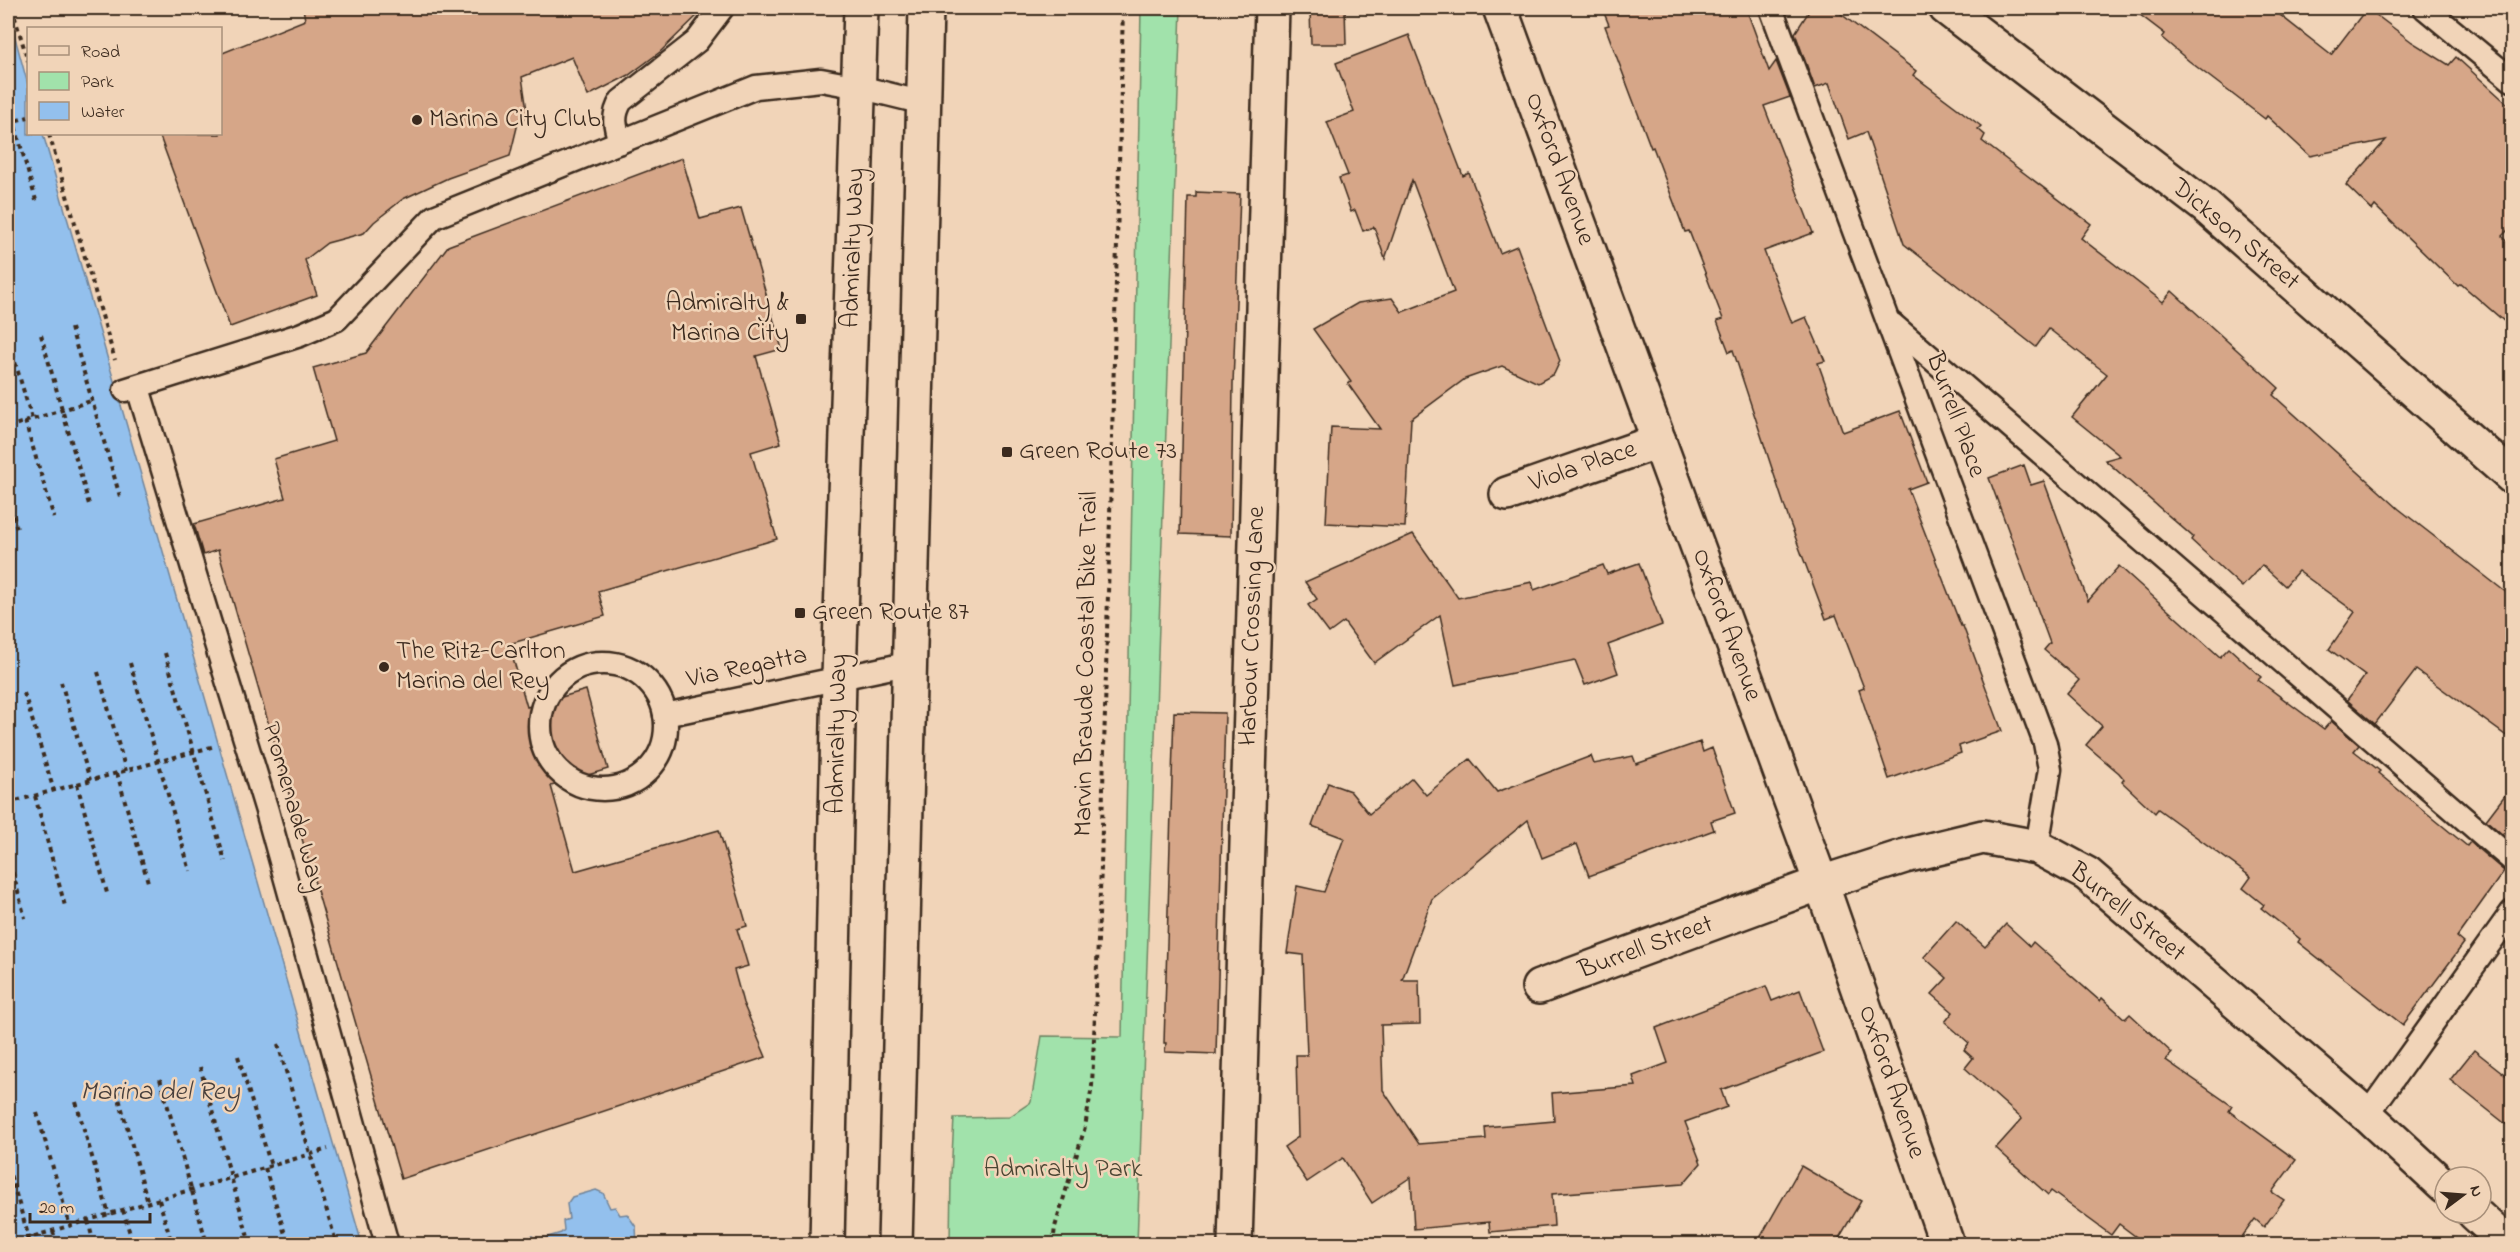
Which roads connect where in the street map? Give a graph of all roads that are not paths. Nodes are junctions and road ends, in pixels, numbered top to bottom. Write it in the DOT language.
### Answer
graph roads {
  1 [pos="722,8"];
  2 [pos="861,8"];
  3 [pos="926,8"];
  4 [pos="1272,8"];
  5 [pos="1500,8"];
  6 [pos="1771,8"];
  7 [pos="1946,8"];
  8 [pos="2425,8"];
  9 [pos="2512,80"];
  10 [pos="859,87"];
  11 [pos="924,104"];
  12 [pos="620,142"];
  13 [pos="1890,323"];
  14 [pos="1659,441"];
  15 [pos="2512,477"];
  16 [pos="1507,494"];
  17 [pos="911,663"];
  18 [pos="840,677"];
  19 [pos="665,715"];
  20 [pos="2037,847"];
  21 [pos="2512,860"];
  22 [pos="1821,883"];
  23 [pos="2512,912"];
  24 [pos="1539,987"];
  25 [pos="2367,1115"];
  26 [pos="2433,1176"];
  27 [pos="2487,1225"];
  28 [pos="387,1245"];
  29 [pos="827,1245"];
  30 [pos="895,1245"];
  31 [pos="1234,1245"];
  32 [pos="1947,1245"];
  33 [pos="2508,1245"];
  1 -- 12 [label="lane"];
  2 -- 10 [label="street, Admiralty Way"];
  3 -- 11 [label="street"];
  4 -- 31 [label="street, Harbour Crossing Lane"];
  5 -- 14 [label="street, Oxford Avenue"];
  6 -- 13 [label="lane, Burrell Place"];
  7 -- 15 [label="street, Dickson Street"];
  8 -- 9 [label="lane"];
  10 -- 11 [label="lane"];
  10 -- 12 [label="lane"];
  10 -- 18 [label="street, Admiralty Way"];
  11 -- 17 [label="street"];
  12 -- 28 [label="lane, Promenade Way"];
  13 -- 20 [label="lane, Burrell Place"];
  13 -- 21 [label="lane"];
  14 -- 16 [label="street, Viola Place"];
  14 -- 22 [label="street, Oxford Avenue"];
  17 -- 18 [label="lane, Via Regatta"];
  17 -- 30 [label="street"];
  18 -- 19 [label="lane, Via Regatta"];
  18 -- 29 [label="street, Admiralty Way"];
  19 -- 19 [label="lane, Via Regatta"];
  20 -- 22 [label="street, Burrell Street"];
  20 -- 25 [label="street, Burrell Street"];
  22 -- 24 [label="street, Burrell Street"];
  22 -- 32 [label="street, Oxford Avenue"];
  23 -- 25 [label="lane"];
  25 -- 26 [label="street, Burrell Street"];
  27 -- 33 [label="street"];
}
